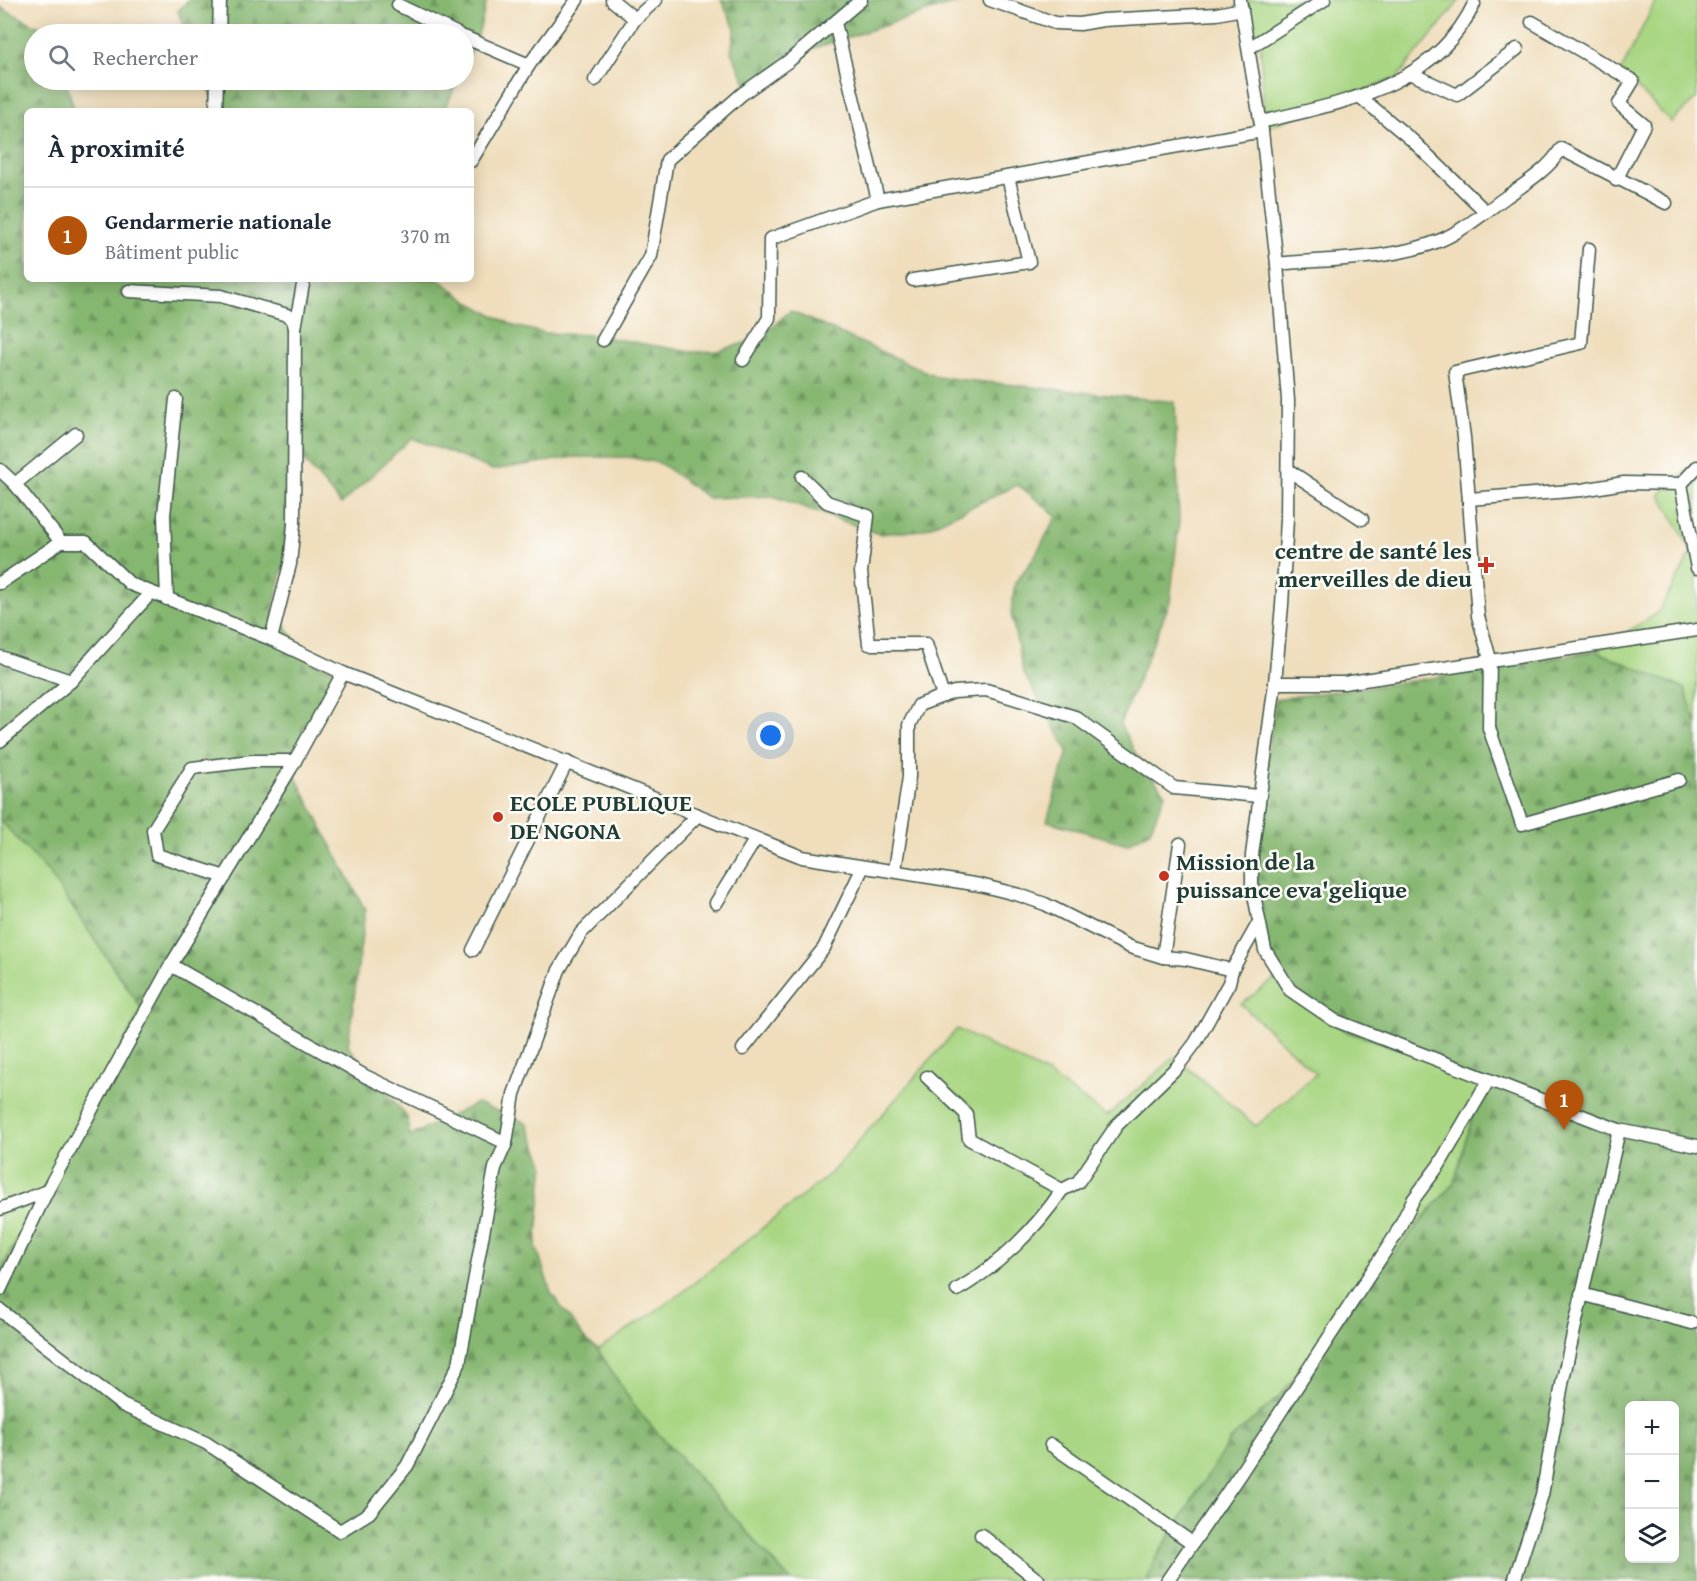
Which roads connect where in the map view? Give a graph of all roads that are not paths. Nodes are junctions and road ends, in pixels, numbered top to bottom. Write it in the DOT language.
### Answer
graph roads {
  1 [pos="220,0"];
  2 [pos="577,0"];
  3 [pos="612,0"];
  4 [pos="656,0"];
  5 [pos="861,0"];
  6 [pos="990,0"];
  7 [pos="1324,0"];
  8 [pos="1474,4"];
  9 [pos="1241,5"];
  10 [pos="398,6"];
  11 [pos="635,19"];
  12 [pos="1532,22"];
  13 [pos="835,23"];
  14 [pos="219,24"];
  15 [pos="437,24"];
  16 [pos="474,41"];
  17 [pos="1250,48"];
  18 [pos="1517,49"];
  19 [pos="529,65"];
  20 [pos="1412,74"];
  21 [pos="595,80"];
  22 [pos="217,90"];
  23 [pos="1359,96"];
  24 [pos="216,108"];
  25 [pos="1261,126"];
  26 [pos="474,156"];
  27 [pos="1008,177"];
  28 [pos="1616,180"];
  29 [pos="878,200"];
  30 [pos="1666,203"];
  31 [pos="1486,212"];
  32 [pos="1589,249"];
  33 [pos="1277,264"];
  34 [pos="913,280"];
  35 [pos="304,282"];
  36 [pos="129,291"];
  37 [pos="296,328"];
  38 [pos="603,340"];
  39 [pos="743,360"];
  40 [pos="176,399"];
  41 [pos="76,434"];
  42 [pos="1697,468"];
  43 [pos="0,470"];
  44 [pos="1288,470"];
  45 [pos="802,477"];
  46 [pos="15,484"];
  47 [pos="1682,484"];
  48 [pos="1469,500"];
  49 [pos="1362,519"];
  50 [pos="61,542"];
  51 [pos="1697,568"];
  52 [pos="0,584"];
  53 [pos="151,593"];
  54 [pos="167,599"];
  55 [pos="1697,630"];
  56 [pos="271,639"];
  57 [pos="0,657"];
  58 [pos="1490,659"];
  59 [pos="343,673"];
  60 [pos="71,681"];
  61 [pos="1275,683"];
  62 [pos="943,696"];
  63 [pos="0,741"];
  64 [pos="295,761"];
  65 [pos="567,762"];
  66 [pos="1679,780"];
  67 [pos="1258,796"];
  68 [pos="698,815"];
  69 [pos="754,840"];
  70 [pos="1180,844"];
  71 [pos="863,867"];
  72 [pos="895,870"];
  73 [pos="225,877"];
  74 [pos="716,903"];
  75 [pos="1258,924"];
  76 [pos="473,950"];
  77 [pos="1163,957"];
  78 [pos="171,965"];
  79 [pos="1232,970"];
  80 [pos="743,1049"];
  81 [pos="927,1077"];
  82 [pos="1488,1081"];
  83 [pos="1619,1130"];
  84 [pos="506,1143"];
  85 [pos="1697,1146"];
  86 [pos="1062,1190"];
  87 [pos="47,1191"];
  88 [pos="0,1209"];
  89 [pos="0,1290"];
  90 [pos="957,1290"];
  91 [pos="1581,1294"];
  92 [pos="0,1310"];
  93 [pos="1692,1323"];
  94 [pos="1052,1444"];
  95 [pos="981,1535"];
  96 [pos="1191,1542"];
  97 [pos="1039,1581"];
  98 [pos="1167,1581"];
  99 [pos="1514,1581"];
  1 -- 14 [label="street"];
  2 -- 19 [label="street"];
  3 -- 11 [label="street"];
  4 -- 11 [label="street"];
  5 -- 13 [label="street"];
  6 -- 9 [label="street"];
  7 -- 17 [label="street"];
  8 -- 20 [label="street"];
  9 -- 17 [label="street"];
  10 -- 15 [label="street"];
  11 -- 21 [label="street"];
  12 -- 28 [label="street"];
  13 -- 29 [label="street"];
  13 -- 38 [label="street"];
  16 -- 19 [label="street"];
  17 -- 25 [label="street"];
  18 -- 20 [label="street"];
  19 -- 26 [label="street"];
  20 -- 23 [label="street"];
  22 -- 24 [label="street"];
  23 -- 25 [label="street"];
  23 -- 31 [label="street"];
  25 -- 27 [label="street"];
  25 -- 33 [label="street"];
  27 -- 29 [label="street"];
  27 -- 34 [label="street"];
  28 -- 30 [label="street"];
  28 -- 31 [label="street"];
  29 -- 39 [label="street"];
  31 -- 33 [label="street"];
  32 -- 48 [label="street"];
  33 -- 44 [label="street"];
  35 -- 37 [label="street"];
  36 -- 37 [label="street"];
  37 -- 56 [label="street"];
  40 -- 54 [label="street"];
  41 -- 46 [label="street"];
  42 -- 47 [label="street"];
  43 -- 46 [label="street"];
  44 -- 49 [label="street"];
  44 -- 61 [label="street"];
  45 -- 62 [label="street"];
  46 -- 50 [label="street"];
  47 -- 48 [label="street"];
  47 -- 51 [label="street"];
  48 -- 58 [label="street"];
  50 -- 52 [label="street"];
  50 -- 53 [label="street"];
  53 -- 54 [label="street"];
  53 -- 60 [label="street"];
  54 -- 56 [label="street"];
  55 -- 58 [label="street"];
  56 -- 59 [label="street"];
  57 -- 60 [label="street"];
  58 -- 61 [label="street"];
  58 -- 66 [label="street"];
  59 -- 64 [label="street"];
  59 -- 65 [label="street"];
  60 -- 63 [label="street"];
  61 -- 67 [label="street"];
  62 -- 67 [label="street"];
  62 -- 72 [label="street"];
  64 -- 73 [label="street"];
  64 -- 73 [label="street"];
  65 -- 68 [label="street"];
  65 -- 76 [label="street"];
  67 -- 75 [label="street"];
  68 -- 69 [label="street"];
  68 -- 84 [label="street"];
  69 -- 71 [label="street"];
  69 -- 74 [label="street"];
  70 -- 77 [label="street"];
  71 -- 72 [label="street"];
  71 -- 80 [label="street"];
  72 -- 77 [label="street"];
  73 -- 78 [label="street"];
  75 -- 79 [label="street"];
  75 -- 82 [label="street"];
  77 -- 79 [label="street"];
  78 -- 84 [label="street"];
  78 -- 87 [label="street"];
  79 -- 86 [label="street"];
  81 -- 86 [label="street"];
  82 -- 83 [label="street"];
  82 -- 96 [label="street"];
  83 -- 85 [label="street"];
  83 -- 91 [label="street"];
  84 -- 92 [label="street"];
  86 -- 90 [label="street"];
  87 -- 88 [label="street"];
  87 -- 89 [label="street"];
  91 -- 93 [label="street"];
  91 -- 99 [label="street"];
  94 -- 96 [label="street"];
  95 -- 97 [label="street"];
  96 -- 98 [label="street"];
}
